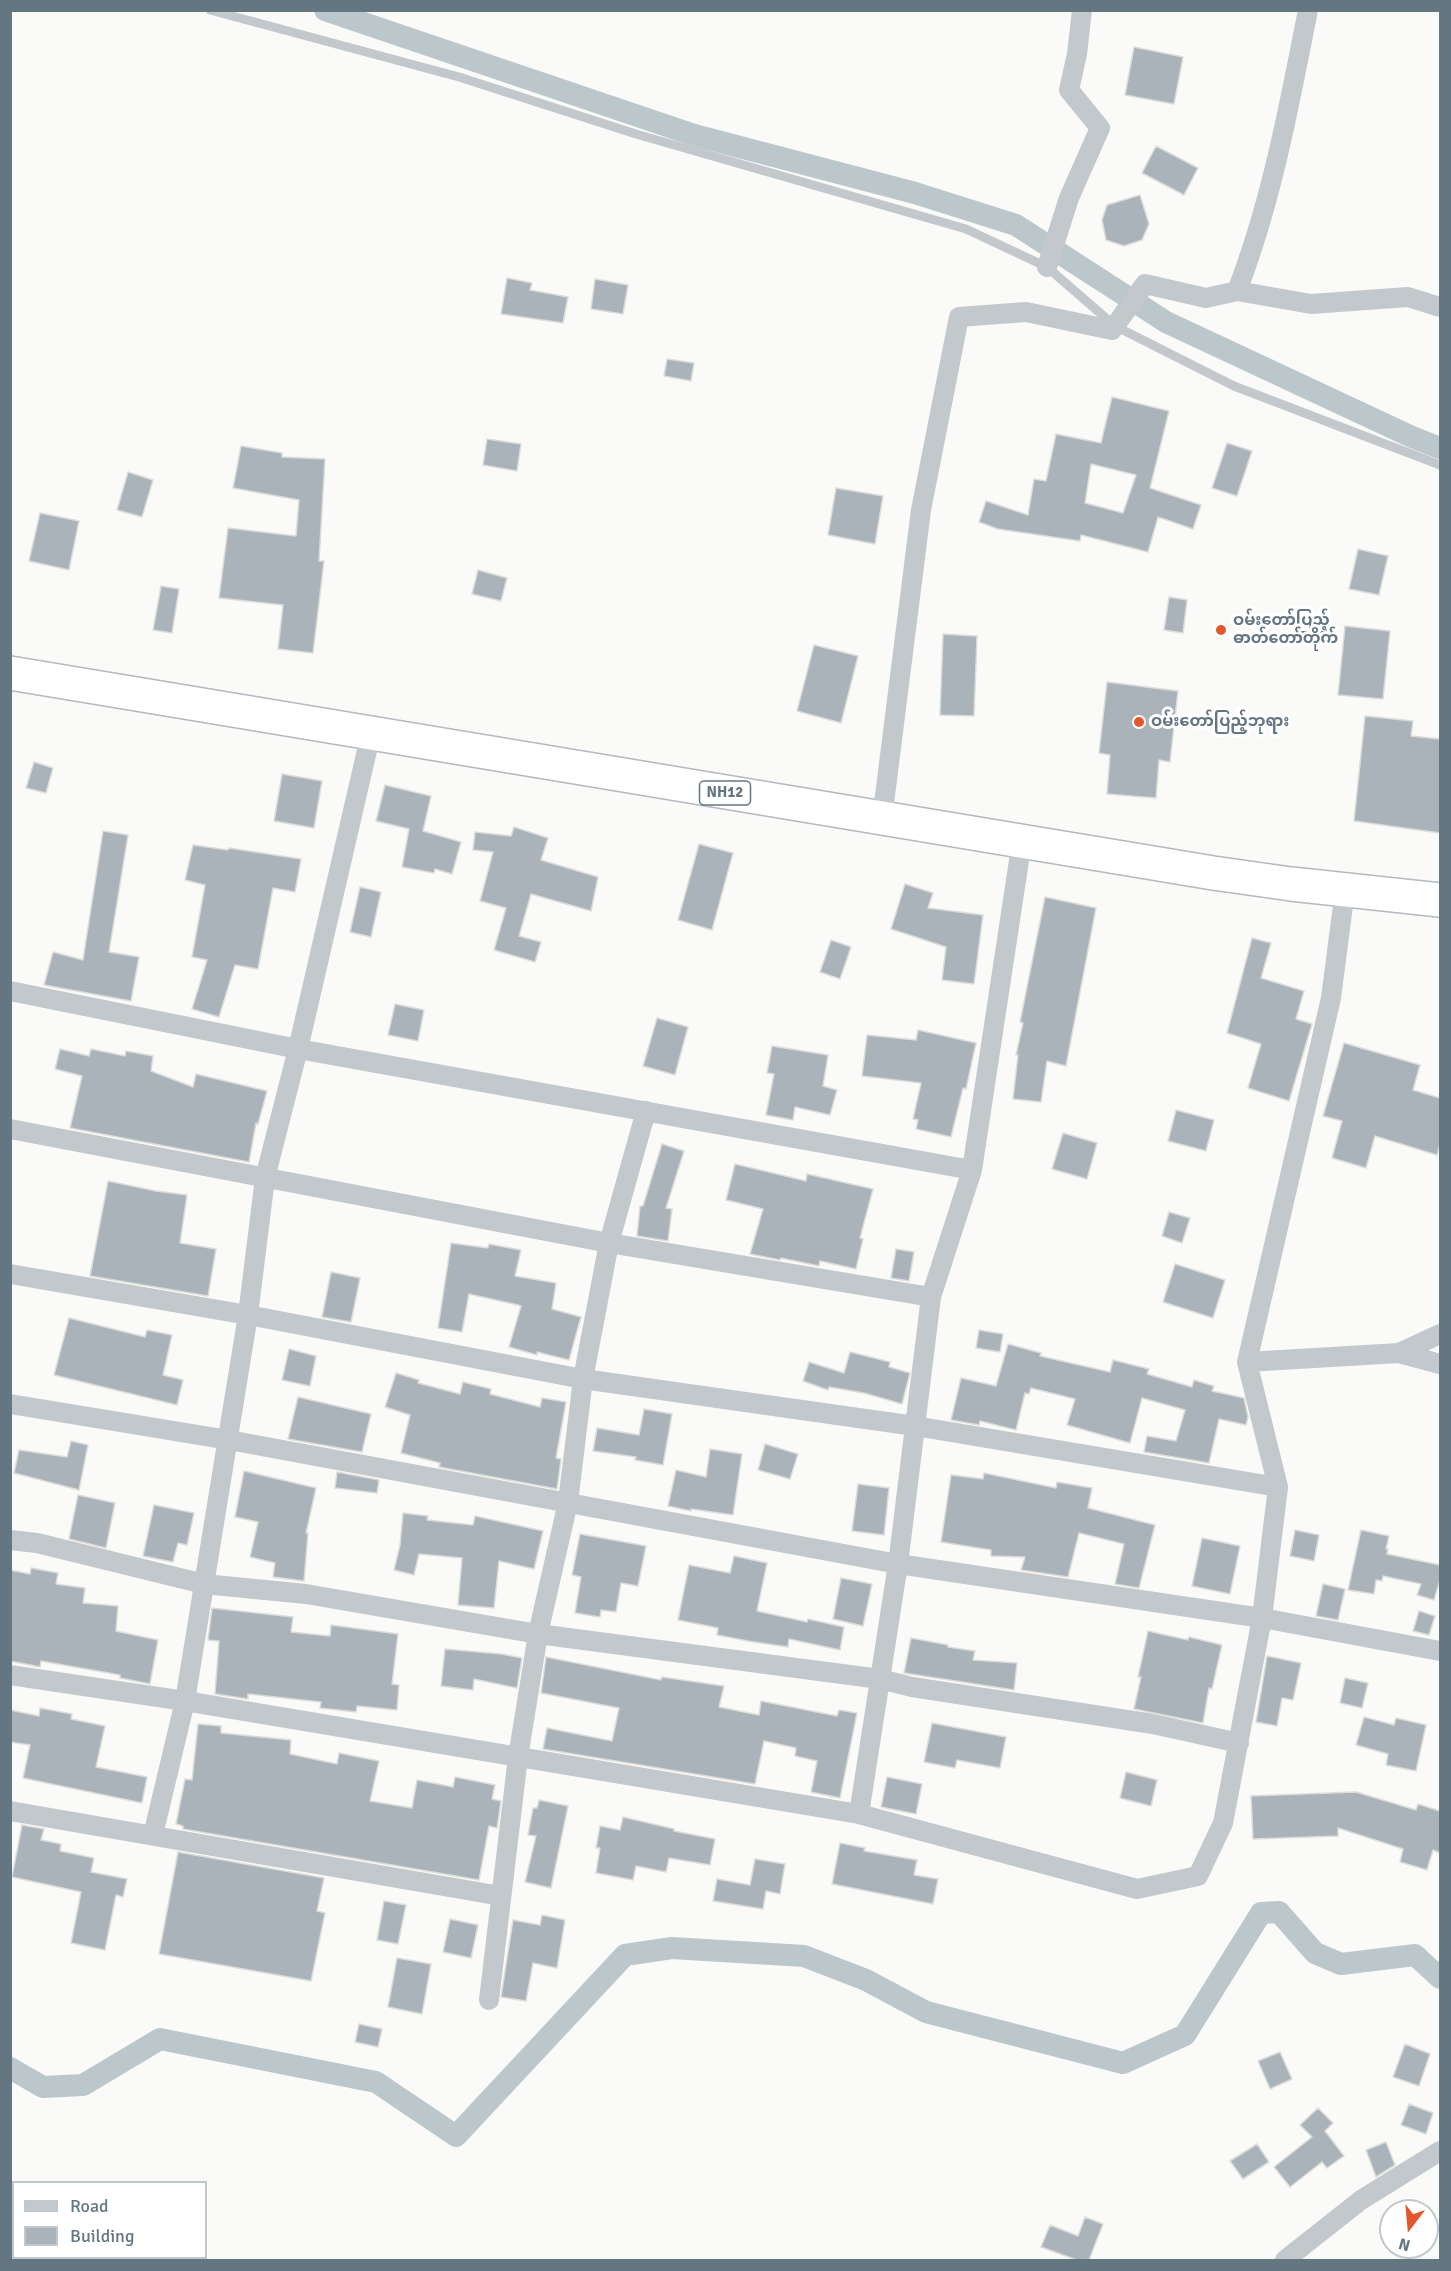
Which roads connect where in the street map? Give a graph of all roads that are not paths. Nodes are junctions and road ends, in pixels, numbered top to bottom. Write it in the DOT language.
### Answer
graph roads {
  1 [pos="210,10"];
  2 [pos="1082,10"];
  3 [pos="1308,10"];
  4 [pos="1049,262"];
  5 [pos="1237,291"];
  6 [pos="1440,307"];
  7 [pos="1119,321"];
  8 [pos="1440,465"];
  9 [pos="10,673"];
  10 [pos="371,733"];
  11 [pos="882,819"];
  12 [pos="1022,841"];
  13 [pos="1345,890"];
  14 [pos="1440,900"];
  15 [pos="10,991"];
  16 [pos="298,1049"];
  17 [pos="646,1111"];
  18 [pos="10,1129"];
  19 [pos="972,1170"];
  20 [pos="265,1178"];
  21 [pos="609,1243"];
  22 [pos="10,1274"];
  23 [pos="932,1297"];
  24 [pos="248,1315"];
  25 [pos="1440,1334"];
  26 [pos="1399,1353"];
  27 [pos="1247,1362"];
  28 [pos="1440,1364"];
  29 [pos="583,1379"];
  30 [pos="10,1404"];
  31 [pos="915,1426"];
  32 [pos="228,1440"];
  33 [pos="1278,1487"];
  34 [pos="568,1502"];
  35 [pos="10,1540"];
  36 [pos="898,1564"];
  37 [pos="204,1584"];
  38 [pos="1262,1618"];
  39 [pos="538,1634"];
  40 [pos="1440,1652"];
  41 [pos="10,1675"];
  42 [pos="880,1679"];
  43 [pos="184,1701"];
  44 [pos="1239,1743"];
  45 [pos="518,1757"];
  46 [pos="10,1811"];
  47 [pos="859,1815"];
  48 [pos="153,1835"];
  49 [pos="501,1896"];
  50 [pos="489,2000"];
  51 [pos="1440,2151"];
  52 [pos="1285,2260"];
  1 -- 4 [label="lane"];
  2 -- 4 [label="street"];
  3 -- 5 [label="street"];
  4 -- 7 [label="lane"];
  5 -- 6 [label="street"];
  5 -- 7 [label="street"];
  7 -- 8 [label="lane"];
  7 -- 11 [label="street"];
  9 -- 10 [label="highway, NH12"];
  10 -- 11 [label="highway, NH12"];
  10 -- 16 [label="street"];
  11 -- 12 [label="highway, NH12"];
  12 -- 13 [label="highway, NH12"];
  12 -- 19 [label="street"];
  13 -- 14 [label="highway, NH12"];
  13 -- 27 [label="street"];
  15 -- 16 [label="street"];
  16 -- 17 [label="street"];
  16 -- 20 [label="street"];
  17 -- 19 [label="street"];
  17 -- 21 [label="street"];
  18 -- 20 [label="street"];
  19 -- 23 [label="street"];
  20 -- 21 [label="street"];
  20 -- 24 [label="street"];
  21 -- 23 [label="street"];
  21 -- 29 [label="street"];
  22 -- 24 [label="street"];
  23 -- 31 [label="street"];
  24 -- 29 [label="street"];
  24 -- 32 [label="street"];
  25 -- 26 [label="street"];
  26 -- 27 [label="street"];
  26 -- 28 [label="street"];
  27 -- 33 [label="street"];
  29 -- 31 [label="street"];
  29 -- 34 [label="street"];
  30 -- 32 [label="street"];
  31 -- 33 [label="street"];
  31 -- 36 [label="street"];
  32 -- 34 [label="street"];
  32 -- 37 [label="street"];
  33 -- 38 [label="street"];
  34 -- 36 [label="street"];
  34 -- 39 [label="street"];
  35 -- 37 [label="street"];
  36 -- 38 [label="street"];
  36 -- 42 [label="street"];
  37 -- 39 [label="street"];
  37 -- 43 [label="street"];
  38 -- 40 [label="street"];
  38 -- 44 [label="street"];
  39 -- 42 [label="street"];
  39 -- 45 [label="street"];
  41 -- 43 [label="street"];
  42 -- 44 [label="street"];
  42 -- 47 [label="street"];
  43 -- 45 [label="street"];
  43 -- 48 [label="street"];
  44 -- 47 [label="street"];
  45 -- 47 [label="street"];
  45 -- 49 [label="street"];
  46 -- 48 [label="street"];
  48 -- 49 [label="street"];
  49 -- 50 [label="street"];
  51 -- 52 [label="street"];
}
